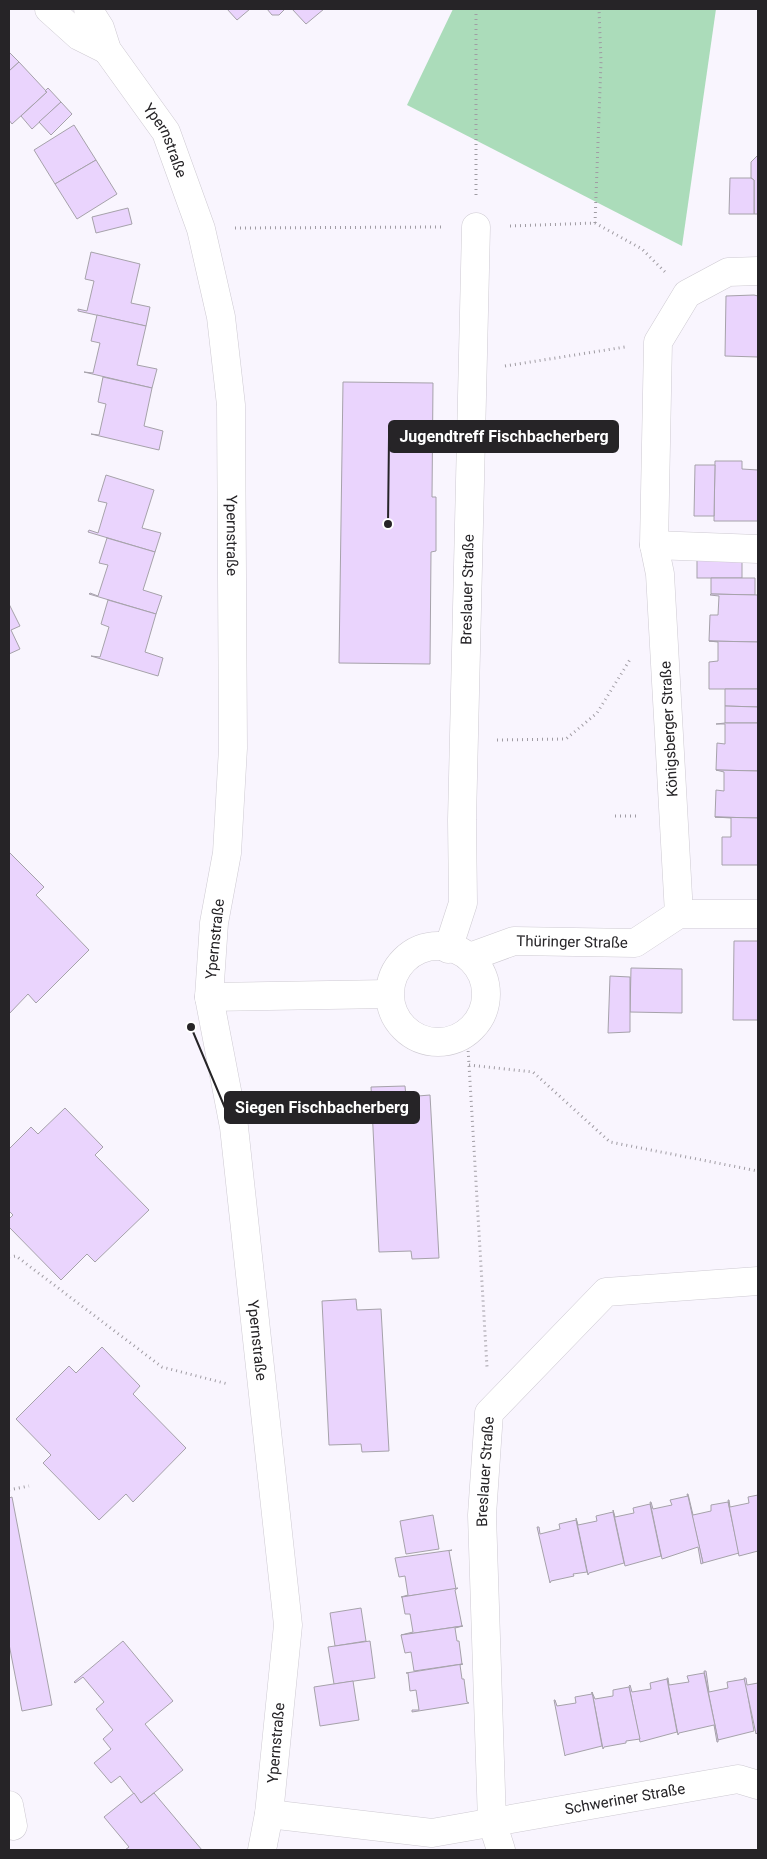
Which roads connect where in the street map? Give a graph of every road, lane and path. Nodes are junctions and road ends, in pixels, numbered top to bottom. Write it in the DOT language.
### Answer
graph roads {
  1 [pos="49,9"];
  2 [pos="88,9"];
  3 [pos="476,9"];
  4 [pos="599,9"];
  5 [pos="107,50"];
  6 [pos="596,223"];
  7 [pos="476,227"];
  8 [pos="758,272"];
  9 [pos="658,342"];
  10 [pos="473,372"];
  11 [pos="654,545"];
  12 [pos="758,549"];
  13 [pos="633,654"];
  14 [pos="464,740"];
  15 [pos="679,914"];
  16 [pos="758,914"];
  17 [pos="459,953"];
  18 [pos="388,994"];
  19 [pos="210,997"];
  20 [pos="468,1030"];
  21 [pos="469,1065"];
  22 [pos="758,1171"];
  23 [pos="9,1257"];
  24 [pos="758,1281"];
  25 [pos="263,1392"];
  26 [pos="489,1413"];
  27 [pos="29,1486"];
  28 [pos="9,1490"];
  29 [pos="758,1785"];
  30 [pos="269,1814"];
  31 [pos="492,1822"];
  32 [pos="262,1850"];
  33 [pos="501,1850"];
  1 -- 5 [label="street, Ypernstraße"];
  2 -- 5 [label="street, Ypernstraße"];
  3 -- 7 [label="path"];
  4 -- 6 [label="path"];
  5 -- 19 [label="street, Ypernstraße"];
  7 -- 10 [label="street, Breslauer Straße"];
  8 -- 9 [label="street"];
  9 -- 10 [label="path"];
  9 -- 11 [label="street, Königsberger Straße"];
  10 -- 14 [label="street, Breslauer Straße"];
  11 -- 12 [label="street"];
  11 -- 15 [label="street, Königsberger Straße"];
  13 -- 14 [label="path"];
  14 -- 17 [label="street, Breslauer Straße"];
  15 -- 16 [label="street"];
  15 -- 17 [label="street, Thüringer Straße"];
  17 -- 18 [label="street, Thüringer Straße"];
  17 -- 20 [label="street"];
  18 -- 19 [label="street"];
  18 -- 20 [label="street"];
  19 -- 25 [label="street, Ypernstraße"];
  20 -- 21 [label="path"];
  21 -- 22 [label="path"];
  21 -- 26 [label="path"];
  23 -- 25 [label="path"];
  24 -- 26 [label="street, Breslauer Straße"];
  25 -- 30 [label="street, Ypernstraße"];
  26 -- 31 [label="street, Breslauer Straße"];
  27 -- 28 [label="path"];
  29 -- 31 [label="street, Schweriner Straße"];
  30 -- 31 [label="street, Schweriner Straße"];
  30 -- 32 [label="street, Ypernstraße"];
  31 -- 33 [label="street"];
}
